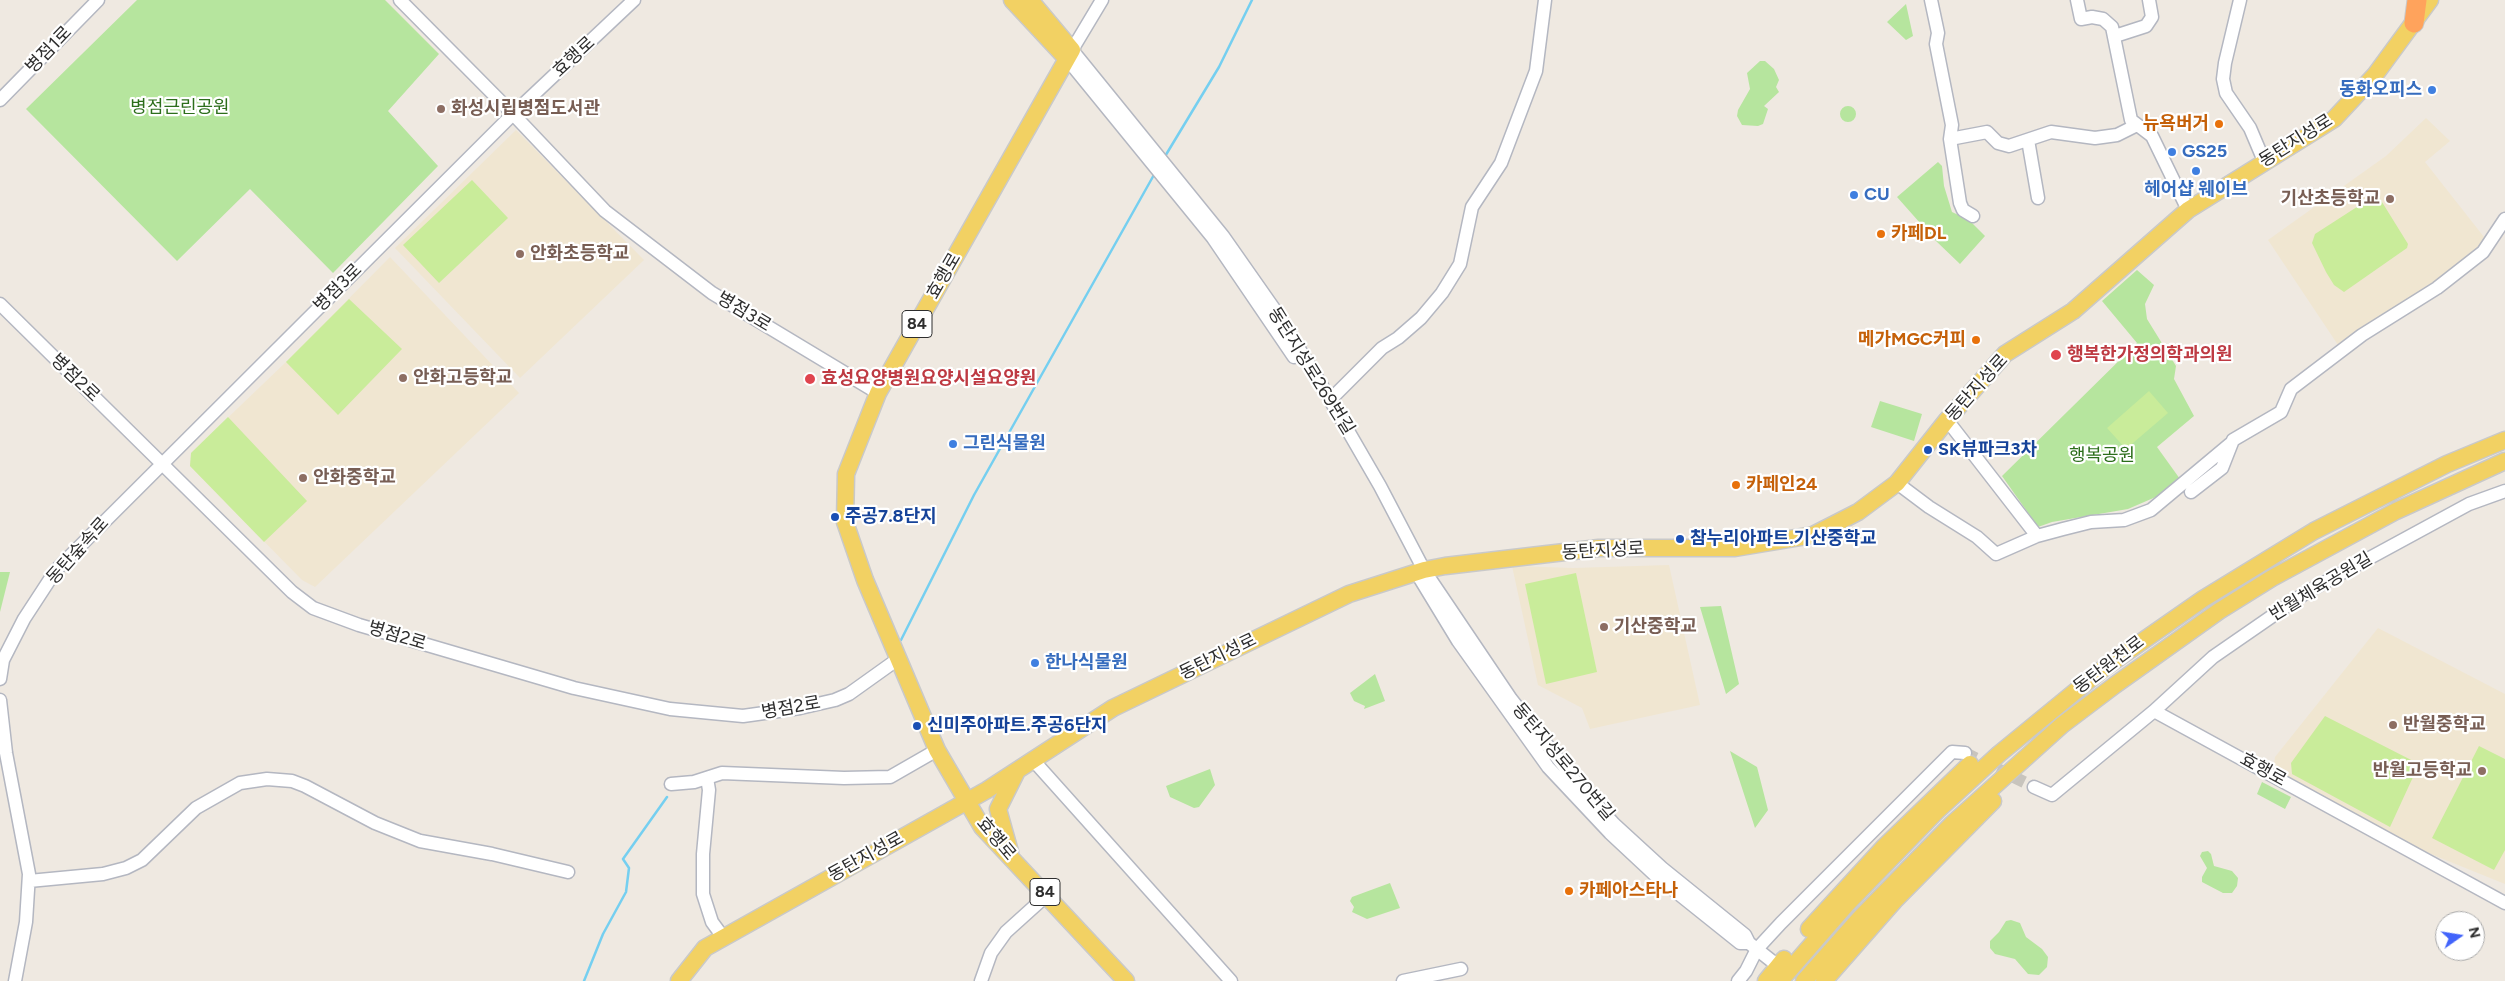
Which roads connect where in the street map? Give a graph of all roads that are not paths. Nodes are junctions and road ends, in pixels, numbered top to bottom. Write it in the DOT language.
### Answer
graph roads {
  1 [pos="98,0"];
  2 [pos="400,0"];
  3 [pos="634,0"];
  4 [pos="1012,0"];
  5 [pos="1030,0"];
  6 [pos="1102,0"];
  7 [pos="1545,0"];
  8 [pos="1931,0"];
  9 [pos="2077,0"];
  10 [pos="2149,0"];
  11 [pos="2240,0"];
  12 [pos="2417,0"];
  13 [pos="2430,0"];
  14 [pos="2414,23"];
  15 [pos="2115,36"];
  16 [pos="1069,55"];
  17 [pos="0,100"];
  18 [pos="513,114"];
  19 [pos="2136,125"];
  20 [pos="1950,139"];
  21 [pos="2028,140"];
  22 [pos="2264,161"];
  23 [pos="1176,185"];
  24 [pos="2038,198"];
  25 [pos="2188,210"];
  26 [pos="1973,216"];
  27 [pos="2505,220"];
  28 [pos="0,304"];
  29 [pos="878,393"];
  30 [pos="1330,400"];
  31 [pos="1948,420"];
  32 [pos="2233,440"];
  33 [pos="2505,440"];
  34 [pos="2505,461"];
  35 [pos="163,464"];
  36 [pos="1897,483"];
  37 [pos="2505,491"];
  38 [pos="2191,492"];
  39 [pos="2037,536"];
  40 [pos="1420,571"];
  41 [pos="901,665"];
  42 [pos="0,679"];
  43 [pos="0,700"];
  44 [pos="2154,711"];
  45 [pos="2047,738"];
  46 [pos="937,750"];
  47 [pos="1965,753"];
  48 [pos="1033,760"];
  49 [pos="1018,770"];
  50 [pos="707,778"];
  51 [pos="671,784"];
  52 [pos="2034,787"];
  53 [pos="967,801"];
  54 [pos="1012,859"];
  55 [pos="568,872"];
  56 [pos="29,881"];
  57 [pos="1047,895"];
  58 [pos="2505,903"];
  59 [pos="723,937"];
  60 [pos="1753,946"];
  61 [pos="1461,969"];
  62 [pos="1779,974"];
  63 [pos="15,981"];
  64 [pos="679,981"];
  65 [pos="981,981"];
  66 [pos="1126,981"];
  67 [pos="1231,981"];
  68 [pos="1403,981"];
  69 [pos="1738,981"];
  70 [pos="1766,981"];
  71 [pos="1804,981"];
  72 [pos="1824,981"];
  1 -- 17 [label="street, 병점1로"];
  2 -- 18 [label="street, 병점3로"];
  3 -- 18 [label="street, 효행로"];
  4 -- 16 [label="main road"];
  5 -- 16 [label="main road"];
  6 -- 16 [label="street"];
  7 -- 30 [label="street"];
  8 -- 20 [label="street"];
  9 -- 15 [label="street"];
  10 -- 15 [label="street"];
  11 -- 22 [label="street"];
  12 -- 14 [label="highway"];
  13 -- 14 [label="main road, 동탄지성로"];
  14 -- 22 [label="main road, 동탄지성로"];
  15 -- 19 [label="street"];
  16 -- 23 [label="street"];
  16 -- 29 [label="main road, 효행로 / 84"];
  18 -- 29 [label="street, 병점3로"];
  18 -- 35 [label="street, 병점3로"];
  19 -- 21 [label="street"];
  19 -- 25 [label="street"];
  20 -- 21 [label="street"];
  20 -- 26 [label="street"];
  21 -- 24 [label="street"];
  22 -- 25 [label="main road, 동탄지성로"];
  23 -- 30 [label="street, 동탄지성로269번길"];
  23 -- 40 [label="street"];
  25 -- 31 [label="main road, 동탄지성로"];
  27 -- 32 [label="street"];
  28 -- 35 [label="street, 병점2로"];
  29 -- 41 [label="main road, 효행로 / 84"];
  30 -- 40 [label="street, 동탄지성로269번길"];
  31 -- 36 [label="main road, 동탄지성로"];
  31 -- 39 [label="street"];
  32 -- 38 [label="street"];
  32 -- 39 [label="street"];
  33 -- 62 [label="main road, 동탄원천로"];
  34 -- 45 [label="main road, 동탄원천로"];
  35 -- 41 [label="street, 병점2로"];
  35 -- 42 [label="street, 동탄숲속로"];
  36 -- 39 [label="street"];
  36 -- 40 [label="main road, 동탄지성로"];
  37 -- 44 [label="street, 반월체육공원길"];
  40 -- 48 [label="main road, 동탄지성로"];
  40 -- 60 [label="street"];
  41 -- 46 [label="main road, 효행로 / 84"];
  43 -- 56 [label="street"];
  44 -- 52 [label="street"];
  44 -- 58 [label="street, 효행로"];
  45 -- 71 [label="main road, 동탄원천로"];
  45 -- 72 [label="main road"];
  46 -- 50 [label="street"];
  46 -- 53 [label="main road, 효행로 / 84"];
  47 -- 60 [label="street"];
  48 -- 49 [label="main road, 동탄지성로"];
  48 -- 67 [label="street"];
  49 -- 53 [label="main road, 동탄지성로"];
  49 -- 54 [label="main road"];
  50 -- 51 [label="street"];
  50 -- 59 [label="street"];
  53 -- 54 [label="main road, 효행로 / 84"];
  53 -- 59 [label="main road, 동탄지성로"];
  54 -- 57 [label="main road, 효행로 / 84"];
  55 -- 56 [label="street"];
  56 -- 63 [label="street"];
  57 -- 65 [label="street"];
  57 -- 66 [label="main road, 효행로 / 84"];
  59 -- 64 [label="main road, 동탄지성로"];
  60 -- 62 [label="street"];
  60 -- 69 [label="street"];
  61 -- 68 [label="street"];
  62 -- 70 [label="main road, 동탄원천로"];
}
